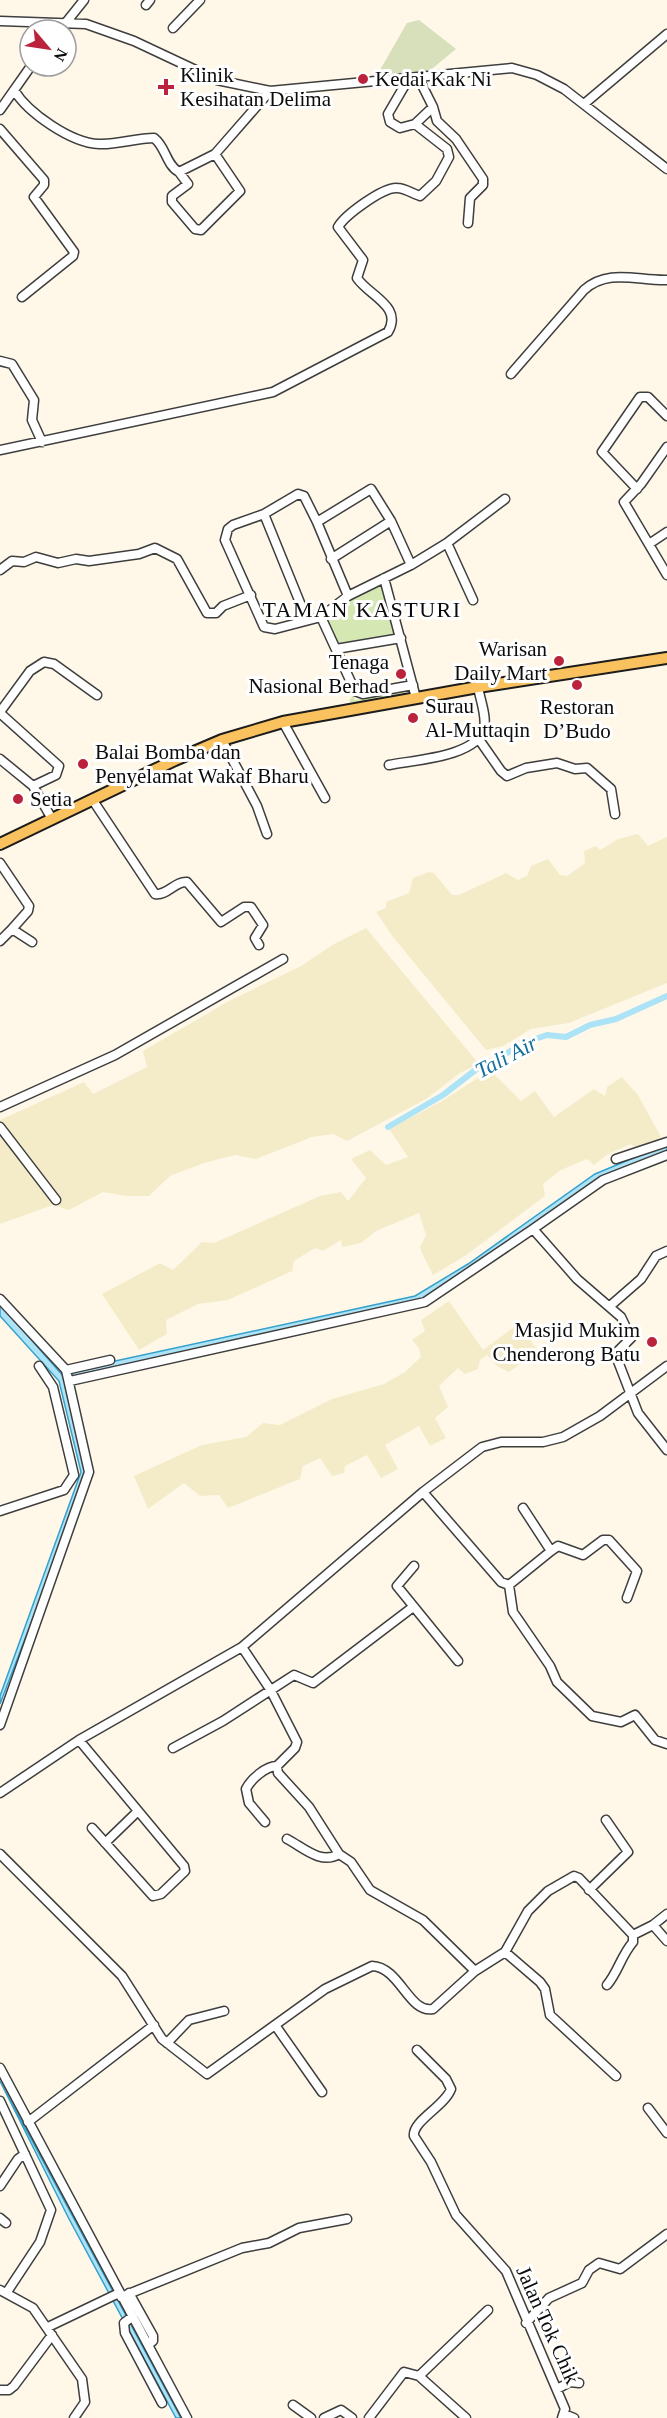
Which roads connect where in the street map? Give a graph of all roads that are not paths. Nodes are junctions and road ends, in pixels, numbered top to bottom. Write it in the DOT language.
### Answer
graph roads {
  1 [pos="83,0"];
  2 [pos="200,0"];
  3 [pos="0,10"];
  4 [pos="65,18"];
  5 [pos="69,18"];
  6 [pos="2,21"];
  7 [pos="18,22"];
  8 [pos="78,23"];
  9 [pos="173,28"];
  10 [pos="667,34"];
  11 [pos="23,78"];
  12 [pos="414,78"];
  13 [pos="14,90"];
  14 [pos="270,91"];
  15 [pos="584,104"];
  16 [pos="433,107"];
  17 [pos="0,110"];
  18 [pos="415,124"];
  19 [pos="0,129"];
  20 [pos="215,154"];
  21 [pos="667,169"];
  22 [pos="179,172"];
  23 [pos="468,223"];
  24 [pos="667,280"];
  25 [pos="22,297"];
  26 [pos="0,361"];
  27 [pos="511,374"];
  28 [pos="667,416"];
  29 [pos="42,442"];
  30 [pos="667,447"];
  31 [pos="0,450"];
  32 [pos="637,489"];
  33 [pos="504,499"];
  34 [pos="264,514"];
  35 [pos="391,521"];
  36 [pos="317,522"];
  37 [pos="667,532"];
  38 [pos="447,543"];
  39 [pos="649,544"];
  40 [pos="331,559"];
  41 [pos="411,565"];
  42 [pos="0,570"];
  43 [pos="667,575"];
  44 [pos="384,578"];
  45 [pos="251,595"];
  46 [pos="348,596"];
  47 [pos="473,600"];
  48 [pos="321,618"];
  49 [pos="307,620"];
  50 [pos="401,638"];
  51 [pos="336,649"];
  52 [pos="667,658"];
  53 [pos="413,685"];
  54 [pos="478,687"];
  55 [pos="97,694"];
  56 [pos="416,698"];
  57 [pos="0,712"];
  58 [pos="283,723"];
  59 [pos="478,738"];
  60 [pos="222,740"];
  61 [pos="0,759"];
  62 [pos="389,765"];
  63 [pos="33,786"];
  64 [pos="325,798"];
  65 [pos="92,799"];
  66 [pos="615,814"];
  67 [pos="52,819"];
  68 [pos="267,834"];
  69 [pos="0,844"];
  70 [pos="0,863"];
  71 [pos="12,929"];
  72 [pos="0,941"];
  73 [pos="32,942"];
  74 [pos="259,945"];
  75 [pos="283,959"];
  76 [pos="0,1107"];
  77 [pos="0,1127"];
  78 [pos="0,1134"];
  79 [pos="667,1142"];
  80 [pos="14,1143"];
  81 [pos="667,1155"];
  82 [pos="616,1159"];
  83 [pos="56,1200"];
  84 [pos="533,1229"];
  85 [pos="667,1251"];
  86 [pos="0,1299"];
  87 [pos="610,1306"];
  88 [pos="110,1360"];
  89 [pos="39,1366"];
  90 [pos="667,1366"];
  91 [pos="68,1375"];
  92 [pos="630,1393"];
  93 [pos="667,1450"];
  94 [pos="74,1475"];
  95 [pos="88,1478"];
  96 [pos="423,1492"];
  97 [pos="523,1508"];
  98 [pos="0,1511"];
  99 [pos="551,1551"];
  100 [pos="414,1566"];
  101 [pos="509,1585"];
  102 [pos="627,1598"];
  103 [pos="413,1606"];
  104 [pos="242,1647"];
  105 [pos="458,1661"];
  106 [pos="270,1689"];
  107 [pos="0,1725"];
  108 [pos="79,1740"];
  109 [pos="667,1744"];
  110 [pos="173,1748"];
  111 [pos="277,1766"];
  112 [pos="0,1793"];
  113 [pos="138,1811"];
  114 [pos="606,1820"];
  115 [pos="265,1822"];
  116 [pos="92,1828"];
  117 [pos="287,1839"];
  118 [pos="105,1843"];
  119 [pos="0,1854"];
  120 [pos="339,1854"];
  121 [pos="589,1890"];
  122 [pos="667,1914"];
  123 [pos="653,1925"];
  124 [pos="633,1935"];
  125 [pos="667,1941"];
  126 [pos="505,1952"];
  127 [pos="475,1971"];
  128 [pos="607,1985"];
  129 [pos="224,2011"];
  130 [pos="154,2025"];
  131 [pos="275,2025"];
  132 [pos="166,2043"];
  133 [pos="417,2050"];
  134 [pos="0,2068"];
  135 [pos="616,2076"];
  136 [pos="322,2092"];
  137 [pos="0,2101"];
  138 [pos="648,2108"];
  139 [pos="28,2122"];
  140 [pos="667,2133"];
  141 [pos="25,2154"];
  142 [pos="0,2186"];
  143 [pos="347,2219"];
  144 [pos="667,2234"];
  145 [pos="4,2291"];
  146 [pos="121,2294"];
  147 [pos="488,2310"];
  148 [pos="134,2320"];
  149 [pos="526,2323"];
  150 [pos="50,2331"];
  151 [pos="419,2376"];
  152 [pos="579,2384"];
  153 [pos="557,2389"];
  154 [pos="0,2390"];
  155 [pos="162,2403"];
  156 [pos="293,2405"];
  157 [pos="563,2416"];
  158 [pos="74,2418"];
  159 [pos="187,2418"];
  160 [pos="311,2418"];
  161 [pos="324,2418"];
  162 [pos="352,2418"];
  163 [pos="369,2418"];
  164 [pos="466,2418"];
  165 [pos="574,2418"];
  1 -- 4 [label="street"];
  1 -- 5 [label="street"];
  2 -- 9 [label="street"];
  3 -- 6 [label="street"];
  6 -- 7 [label="street"];
  8 -- 14 [label="street"];
  10 -- 15 [label="street"];
  11 -- 13 [label="street"];
  12 -- 14 [label="street"];
  12 -- 15 [label="street"];
  12 -- 16 [label="street"];
  12 -- 18 [label="street"];
  13 -- 17 [label="street"];
  13 -- 22 [label="street"];
  14 -- 20 [label="street"];
  15 -- 21 [label="street"];
  16 -- 18 [label="street"];
  16 -- 23 [label="street"];
  18 -- 29 [label="street"];
  19 -- 25 [label="street"];
  20 -- 22 [label="street"];
  20 -- 22 [label="street"];
  24 -- 27 [label="street"];
  26 -- 29 [label="street"];
  28 -- 32 [label="street"];
  29 -- 31 [label="street"];
  30 -- 32 [label="street"];
  32 -- 39 [label="street"];
  33 -- 38 [label="street"];
  34 -- 36 [label="street"];
  34 -- 45 [label="street"];
  34 -- 49 [label="street"];
  35 -- 36 [label="street"];
  35 -- 40 [label="street"];
  35 -- 41 [label="street"];
  36 -- 40 [label="street"];
  37 -- 39 [label="street"];
  38 -- 41 [label="street"];
  38 -- 47 [label="street"];
  39 -- 43 [label="street"];
  40 -- 46 [label="street"];
  41 -- 44 [label="street"];
  42 -- 45 [label="street"];
  44 -- 46 [label="street"];
  44 -- 50 [label="street"];
  45 -- 49 [label="street"];
  46 -- 48 [label="street"];
  48 -- 49 [label="street"];
  48 -- 51 [label="street"];
  50 -- 51 [label="street"];
  50 -- 53 [label="street"];
  51 -- 53 [label="street"];
  52 -- 54 [label="main road"];
  53 -- 56 [label="street"];
  54 -- 56 [label="main road"];
  54 -- 59 [label="street"];
  55 -- 57 [label="street"];
  56 -- 58 [label="main road"];
  57 -- 63 [label="street"];
  58 -- 60 [label="main road"];
  58 -- 64 [label="street"];
  59 -- 62 [label="street"];
  59 -- 66 [label="street"];
  60 -- 65 [label="main road"];
  60 -- 68 [label="street"];
  61 -- 63 [label="street"];
  63 -- 67 [label="street"];
  65 -- 67 [label="main road"];
  65 -- 74 [label="street"];
  67 -- 69 [label="main road"];
  70 -- 71 [label="street"];
  71 -- 72 [label="street"];
  71 -- 73 [label="street"];
  75 -- 76 [label="street"];
  77 -- 80 [label="street"];
  78 -- 80 [label="street"];
  79 -- 82 [label="street"];
  80 -- 83 [label="street"];
  81 -- 84 [label="street"];
  84 -- 87 [label="street"];
  84 -- 91 [label="street"];
  85 -- 87 [label="street"];
  86 -- 91 [label="street"];
  87 -- 92 [label="street"];
  88 -- 91 [label="street"];
  89 -- 94 [label="street"];
  90 -- 92 [label="street"];
  91 -- 95 [label="street"];
  92 -- 93 [label="street"];
  92 -- 96 [label="street"];
  94 -- 95 [label="street"];
  94 -- 98 [label="street"];
  95 -- 107 [label="street"];
  96 -- 101 [label="street"];
  96 -- 104 [label="street"];
  97 -- 99 [label="street"];
  99 -- 101 [label="street"];
  99 -- 102 [label="street"];
  100 -- 103 [label="street"];
  101 -- 109 [label="street"];
  103 -- 105 [label="street"];
  103 -- 106 [label="street"];
  104 -- 106 [label="street"];
  104 -- 108 [label="street"];
  106 -- 110 [label="street"];
  106 -- 111 [label="street"];
  108 -- 112 [label="street"];
  108 -- 113 [label="street"];
  111 -- 115 [label="street"];
  111 -- 120 [label="street"];
  113 -- 118 [label="street"];
  113 -- 118 [label="street"];
  114 -- 121 [label="street"];
  116 -- 118 [label="street"];
  117 -- 120 [label="street"];
  119 -- 130 [label="street"];
  120 -- 127 [label="street"];
  121 -- 124 [label="street"];
  121 -- 126 [label="street"];
  122 -- 123 [label="street"];
  123 -- 124 [label="street"];
  123 -- 125 [label="street"];
  124 -- 128 [label="street"];
  126 -- 127 [label="street"];
  126 -- 135 [label="street"];
  127 -- 131 [label="street"];
  129 -- 132 [label="street"];
  130 -- 132 [label="street"];
  130 -- 139 [label="street"];
  131 -- 132 [label="street"];
  131 -- 136 [label="street"];
  133 -- 149 [label="street, Jalan Tok Chik"];
  134 -- 139 [label="street"];
  137 -- 141 [label="street"];
  138 -- 140 [label="street"];
  139 -- 146 [label="street"];
  141 -- 142 [label="street"];
  141 -- 145 [label="street"];
  143 -- 146 [label="street"];
  144 -- 149 [label="street"];
  145 -- 150 [label="street"];
  146 -- 148 [label="street"];
  146 -- 150 [label="street"];
  147 -- 151 [label="street"];
  148 -- 155 [label="street"];
  148 -- 159 [label="street"];
  149 -- 153 [label="street, Jalan Tok Chik"];
  150 -- 154 [label="street"];
  150 -- 158 [label="street"];
  151 -- 163 [label="street"];
  151 -- 164 [label="street"];
  152 -- 153 [label="street"];
  153 -- 157 [label="street, Jalan Tok Chik"];
  156 -- 160 [label="street"];
  157 -- 165 [label="street"];
  161 -- 162 [label="street"];
}
